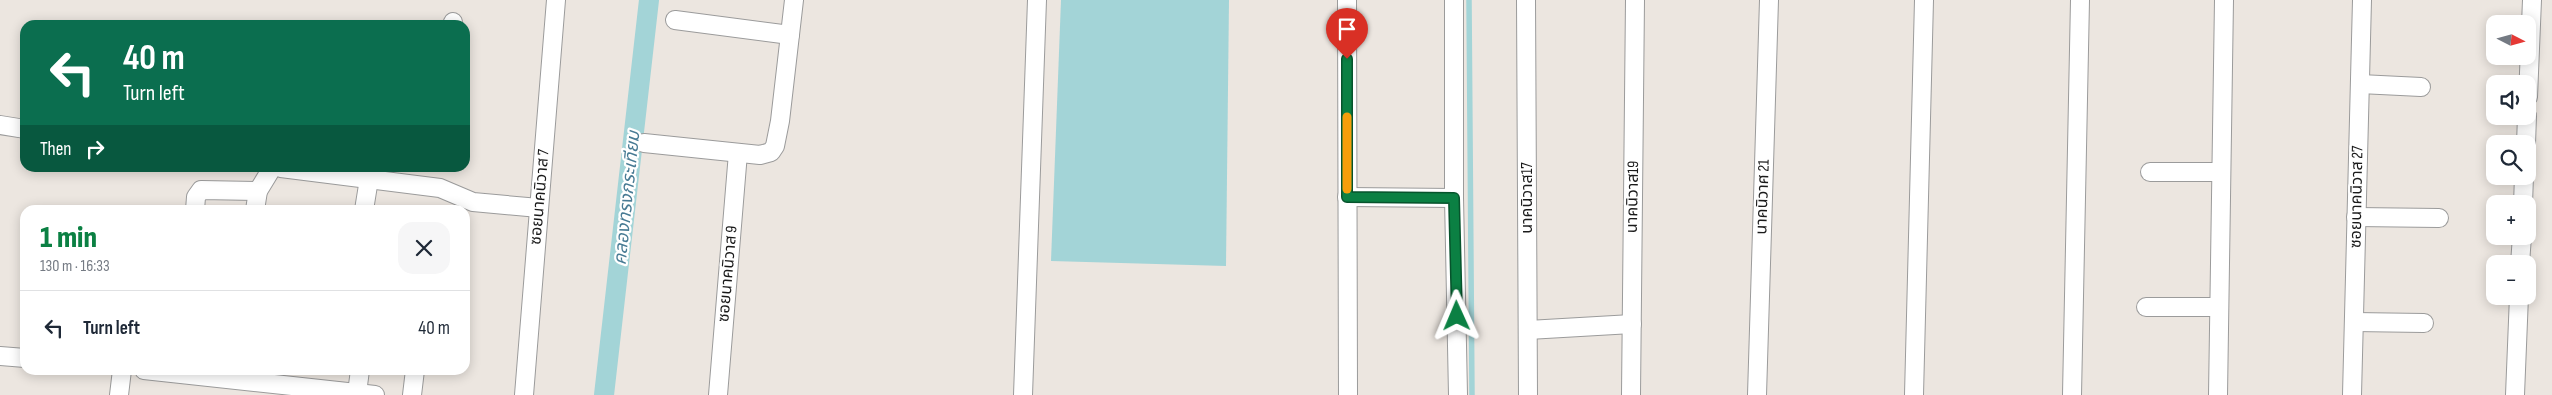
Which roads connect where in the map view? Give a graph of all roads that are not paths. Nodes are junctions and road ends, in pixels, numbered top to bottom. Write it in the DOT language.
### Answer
graph roads {
  1 [pos="556,0"];
  2 [pos="794,0"];
  3 [pos="1037,0"];
  4 [pos="1347,0"];
  5 [pos="1454,0"];
  6 [pos="1526,0"];
  7 [pos="1635,0"];
  8 [pos="1769,0"];
  9 [pos="1924,0"];
  10 [pos="2080,0"];
  11 [pos="2224,0"];
  12 [pos="2362,0"];
  13 [pos="2532,0"];
  14 [pos="675,20"];
  15 [pos="790,35"];
  16 [pos="2529,75"];
  17 [pos="2360,84"];
  18 [pos="2422,87"];
  19 [pos="0,125"];
  20 [pos="20,128"];
  21 [pos="644,143"];
  22 [pos="738,153"];
  23 [pos="270,172"];
  24 [pos="313,172"];
  25 [pos="2150,172"];
  26 [pos="2221,172"];
  27 [pos="369,179"];
  28 [pos="258,191"];
  29 [pos="1347,197"];
  30 [pos="1454,198"];
  31 [pos="195,205"];
  32 [pos="256,205"];
  33 [pos="365,205"];
  34 [pos="539,208"];
  35 [pos="2356,218"];
  36 [pos="2439,218"];
  37 [pos="2519,305"];
  38 [pos="2146,307"];
  39 [pos="2219,307"];
  40 [pos="2354,322"];
  41 [pos="2424,322"];
  42 [pos="1632,324"];
  43 [pos="1528,330"];
  44 [pos="0,356"];
  45 [pos="20,358"];
  46 [pos="122,375"];
  47 [pos="190,375"];
  48 [pos="359,375"];
  49 [pos="414,375"];
  50 [pos="357,393"];
  51 [pos="120,395"];
  52 [pos="375,395"];
  53 [pos="412,395"];
  54 [pos="524,395"];
  55 [pos="718,395"];
  56 [pos="1023,395"];
  57 [pos="1348,395"];
  58 [pos="1458,395"];
  59 [pos="1528,395"];
  60 [pos="1631,395"];
  61 [pos="1758,395"];
  62 [pos="1914,395"];
  63 [pos="2072,395"];
  64 [pos="2218,395"];
  65 [pos="2352,395"];
  66 [pos="2515,395"];
  1 -- 34 [label="street, ซอยนาคนิวาส 7"];
  2 -- 15 [label="street"];
  3 -- 56 [label="street"];
  4 -- 29 [label="street"];
  5 -- 30 [label="street"];
  6 -- 43 [label="street, นาคนิวาส17"];
  7 -- 42 [label="street, นาคนิวาส19"];
  8 -- 61 [label="street, นาคนิวาศ 21"];
  9 -- 62 [label="street"];
  10 -- 63 [label="street"];
  11 -- 26 [label="street"];
  12 -- 17 [label="street, ซอยนาคนิวาส 27"];
  13 -- 16 [label="street"];
  14 -- 15 [label="street"];
  15 -- 22 [label="street"];
  17 -- 18 [label="street"];
  17 -- 35 [label="street, ซอยนาคนิวาส 27"];
  19 -- 20 [label="street"];
  21 -- 22 [label="street"];
  22 -- 55 [label="street, ซอยนาคนิวาส 9"];
  23 -- 28 [label="street"];
  24 -- 27 [label="street"];
  25 -- 26 [label="street"];
  26 -- 39 [label="street"];
  27 -- 33 [label="street"];
  27 -- 34 [label="street"];
  28 -- 31 [label="street"];
  28 -- 32 [label="street"];
  29 -- 30 [label="street"];
  29 -- 57 [label="street"];
  30 -- 58 [label="street"];
  34 -- 54 [label="street, ซอยนาคนิวาส 7"];
  35 -- 36 [label="street"];
  35 -- 40 [label="street, ซอยนาคนิวาส 27"];
  37 -- 66 [label="street"];
  38 -- 39 [label="street"];
  39 -- 64 [label="street"];
  40 -- 41 [label="street"];
  40 -- 65 [label="street, ซอยนาคนิวาส 27"];
  42 -- 43 [label="street"];
  42 -- 60 [label="street, นาคนิวาส19"];
  43 -- 59 [label="street, นาคนิวาส17"];
  44 -- 45 [label="street"];
  46 -- 51 [label="street"];
  47 -- 50 [label="street"];
  48 -- 50 [label="street"];
  49 -- 53 [label="street"];
  50 -- 52 [label="street"];
}
